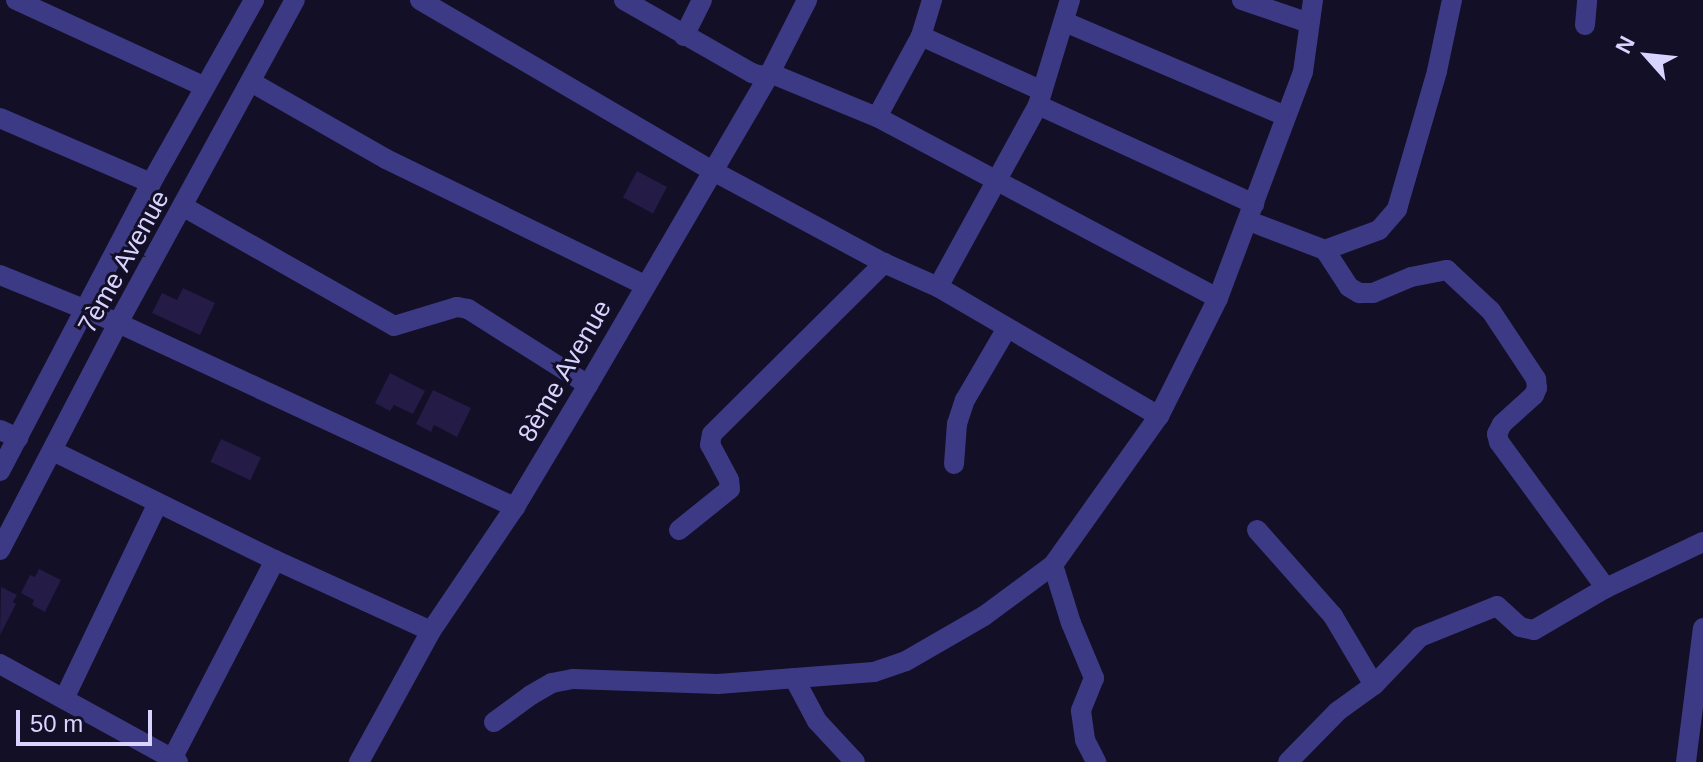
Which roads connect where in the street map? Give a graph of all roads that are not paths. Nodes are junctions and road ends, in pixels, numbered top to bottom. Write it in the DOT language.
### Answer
graph roads {
  1 [pos="16,0"];
  2 [pos="254,0"];
  3 [pos="295,0"];
  4 [pos="420,0"];
  5 [pos="624,0"];
  6 [pos="702,0"];
  7 [pos="807,0"];
  8 [pos="932,0"];
  9 [pos="1070,0"];
  10 [pos="1242,0"];
  11 [pos="1313,0"];
  12 [pos="1452,0"];
  13 [pos="1587,0"];
  14 [pos="1065,22"];
  15 [pos="1309,23"];
  16 [pos="1585,25"];
  17 [pos="684,36"];
  18 [pos="921,36"];
  19 [pos="770,73"];
  20 [pos="251,82"];
  21 [pos="205,87"];
  22 [pos="1040,98"];
  23 [pos="1285,116"];
  24 [pos="877,117"];
  25 [pos="0,118"];
  26 [pos="713,171"];
  27 [pos="151,183"];
  28 [pos="997,183"];
  29 [pos="184,207"];
  30 [pos="1251,212"];
  31 [pos="1325,250"];
  32 [pos="884,263"];
  33 [pos="0,275"];
  34 [pos="644,285"];
  35 [pos="938,287"];
  36 [pos="1218,298"];
  37 [pos="83,311"];
  38 [pos="118,323"];
  39 [pos="1007,328"];
  40 [pos="588,385"];
  41 [pos="1159,416"];
  42 [pos="9,434"];
  43 [pos="53,451"];
  44 [pos="954,464"];
  45 [pos="0,471"];
  46 [pos="158,503"];
  47 [pos="515,507"];
  48 [pos="679,530"];
  49 [pos="1257,530"];
  50 [pos="1703,542"];
  51 [pos="0,550"];
  52 [pos="275,560"];
  53 [pos="1053,565"];
  54 [pos="1606,588"];
  55 [pos="1703,628"];
  56 [pos="431,631"];
  57 [pos="0,664"];
  58 [pos="794,678"];
  59 [pos="1374,685"];
  60 [pos="64,699"];
  61 [pos="494,722"];
  62 [pos="175,760"];
  63 [pos="359,762"];
  64 [pos="855,762"];
  65 [pos="1096,762"];
  66 [pos="1288,762"];
  67 [pos="1686,762"];
  1 -- 21 [label="street"];
  2 -- 21 [label="street, 7ème Avenue"];
  3 -- 20 [label="street, 7ème Avenue"];
  4 -- 26 [label="street"];
  5 -- 17 [label="street"];
  6 -- 17 [label="street"];
  7 -- 19 [label="street, 8ème Avenue"];
  8 -- 18 [label="street"];
  9 -- 14 [label="street"];
  10 -- 15 [label="street"];
  11 -- 15 [label="street"];
  12 -- 31 [label="street"];
  13 -- 16 [label="street"];
  14 -- 22 [label="street"];
  14 -- 23 [label="street"];
  15 -- 23 [label="street"];
  17 -- 19 [label="street"];
  18 -- 22 [label="street"];
  18 -- 24 [label="street"];
  19 -- 24 [label="street"];
  19 -- 26 [label="street, 8ème Avenue"];
  20 -- 29 [label="street, 7ème Avenue"];
  20 -- 34 [label="street"];
  21 -- 27 [label="street, 7ème Avenue"];
  22 -- 28 [label="street"];
  22 -- 30 [label="street"];
  23 -- 30 [label="street"];
  24 -- 28 [label="street"];
  25 -- 27 [label="street"];
  26 -- 32 [label="street"];
  26 -- 34 [label="street, 8ème Avenue"];
  27 -- 37 [label="street, 7ème Avenue"];
  28 -- 35 [label="street"];
  28 -- 36 [label="street"];
  29 -- 38 [label="street, 7ème Avenue"];
  29 -- 40 [label="street"];
  30 -- 31 [label="street"];
  30 -- 36 [label="street"];
  31 -- 54 [label="street"];
  32 -- 35 [label="street"];
  32 -- 48 [label="street"];
  33 -- 37 [label="street"];
  34 -- 40 [label="street, 8ème Avenue"];
  35 -- 39 [label="street"];
  36 -- 41 [label="street"];
  37 -- 38 [label="street"];
  37 -- 42 [label="street, 7ème Avenue"];
  38 -- 43 [label="street, 7ème Avenue"];
  38 -- 47 [label="street"];
  39 -- 41 [label="street"];
  39 -- 44 [label="street"];
  40 -- 47 [label="street, 8ème Avenue"];
  41 -- 53 [label="street"];
  42 -- 45 [label="street, 7ème Avenue"];
  43 -- 46 [label="street"];
  43 -- 51 [label="street, 7ème Avenue"];
  46 -- 52 [label="street"];
  46 -- 60 [label="street"];
  47 -- 56 [label="street, 8ème Avenue"];
  49 -- 59 [label="street"];
  50 -- 54 [label="street"];
  52 -- 56 [label="street"];
  52 -- 62 [label="street"];
  53 -- 58 [label="street"];
  53 -- 65 [label="street"];
  54 -- 59 [label="street"];
  55 -- 67 [label="street"];
  56 -- 63 [label="street, 8ème Avenue"];
  57 -- 60 [label="street"];
  58 -- 61 [label="street"];
  58 -- 64 [label="street"];
  59 -- 66 [label="street"];
  60 -- 62 [label="street"];
}
